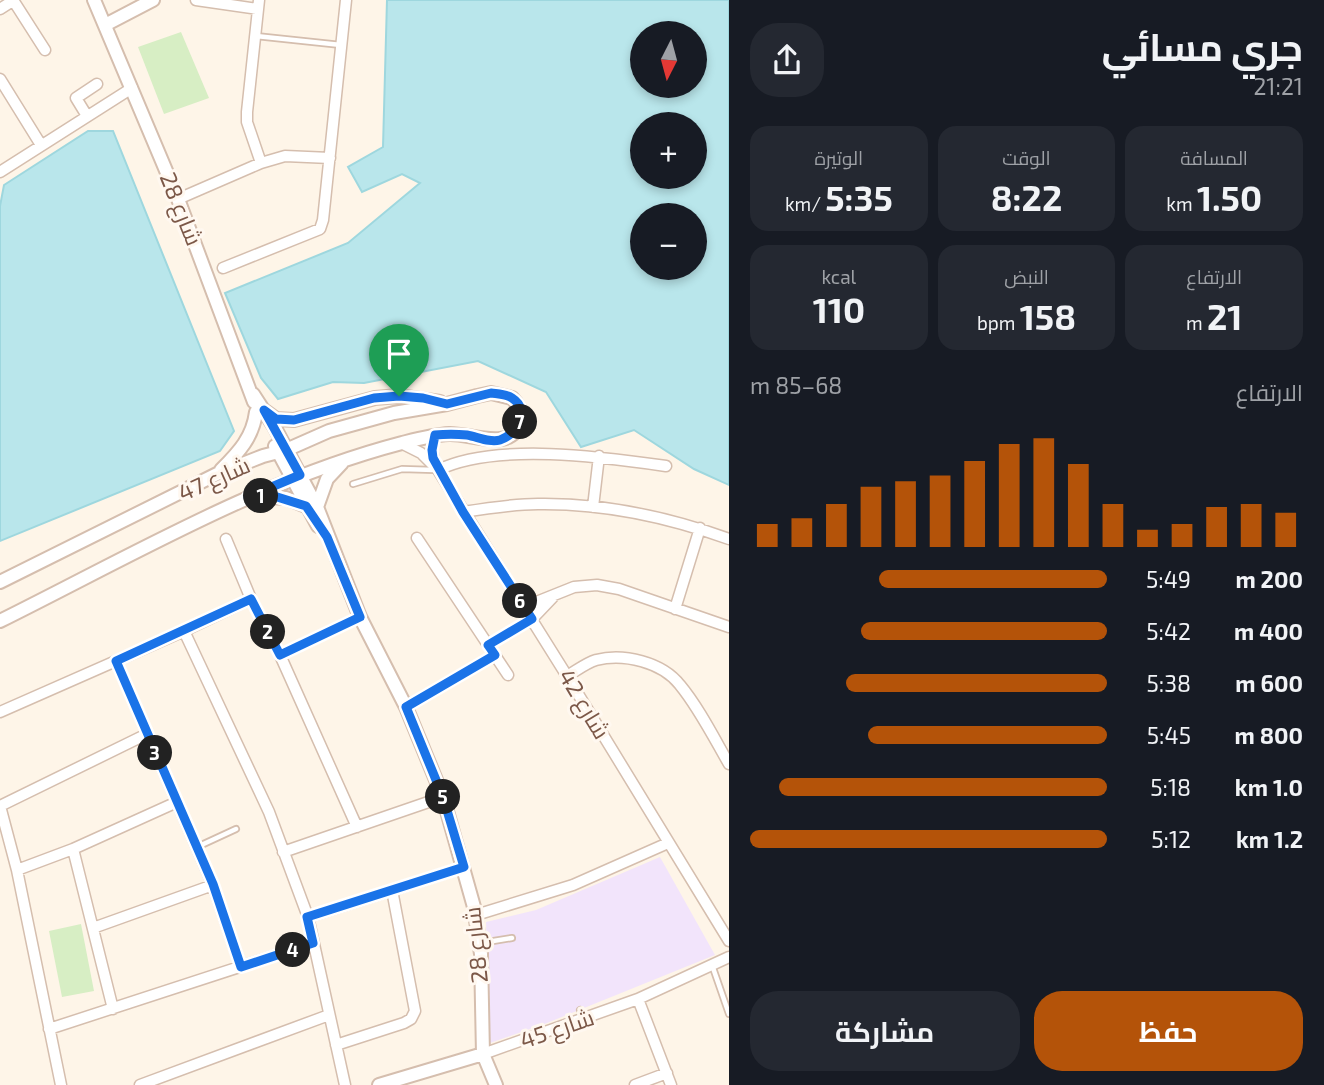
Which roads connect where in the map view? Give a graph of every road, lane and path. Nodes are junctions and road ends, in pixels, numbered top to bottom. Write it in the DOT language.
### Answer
graph roads {
  1 [pos="13,0"];
  2 [pos="94,0"];
  3 [pos="153,0"];
  4 [pos="196,0"];
  5 [pos="346,0"];
  6 [pos="258,4"];
  7 [pos="0,9"];
  8 [pos="105,25"];
  9 [pos="255,36"];
  10 [pos="342,45"];
  11 [pos="45,50"];
  12 [pos="1,84"];
  13 [pos="97,84"];
  14 [pos="132,88"];
  15 [pos="87,116"];
  16 [pos="41,145"];
  17 [pos="330,158"];
  18 [pos="261,163"];
  19 [pos="0,172"];
  20 [pos="178,199"];
  21 [pos="223,268"];
  22 [pos="447,404"];
  23 [pos="260,411"];
  24 [pos="435,435"];
  25 [pos="401,443"];
  26 [pos="282,451"];
  27 [pos="599,456"];
  28 [pos="344,460"];
  29 [pos="666,466"];
  30 [pos="437,469"];
  31 [pos="217,474"];
  32 [pos="296,477"];
  33 [pos="353,484"];
  34 [pos="248,497"];
  35 [pos="311,507"];
  36 [pos="593,507"];
  37 [pos="463,512"];
  38 [pos="700,528"];
  39 [pos="417,538"];
  40 [pos="226,539"];
  41 [pos="729,539"];
  42 [pos="0,582"];
  43 [pos="554,597"];
  44 [pos="251,599"];
  45 [pos="524,607"];
  46 [pos="675,609"];
  47 [pos="360,617"];
  48 [pos="532,619"];
  49 [pos="0,621"];
  50 [pos="729,627"];
  51 [pos="184,631"];
  52 [pos="488,645"];
  53 [pos="280,655"];
  54 [pos="495,655"];
  55 [pos="116,661"];
  56 [pos="508,675"];
  57 [pos="567,676"];
  58 [pos="406,707"];
  59 [pos="0,712"];
  60 [pos="147,734"];
  61 [pos="728,758"];
  62 [pos="443,797"];
  63 [pos="177,802"];
  64 [pos="0,806"];
  65 [pos="357,827"];
  66 [pos="236,829"];
  67 [pos="668,843"];
  68 [pos="197,848"];
  69 [pos="73,849"];
  70 [pos="283,852"];
  71 [pos="464,867"];
  72 [pos="17,870"];
  73 [pos="213,884"];
  74 [pos="392,890"];
  75 [pos="475,915"];
  76 [pos="307,917"];
  77 [pos="724,921"];
  78 [pos="93,928"];
  79 [pos="728,936"];
  80 [pos="512,938"];
  81 [pos="313,943"];
  82 [pos="480,943"];
  83 [pos="729,957"];
  84 [pos="712,965"];
  85 [pos="241,967"];
  86 [pos="638,999"];
  87 [pos="113,1009"];
  88 [pos="729,1014"];
  89 [pos="329,1015"];
  90 [pos="49,1029"];
  91 [pos="336,1045"];
  92 [pos="483,1054"];
  93 [pos="667,1073"];
  94 [pos="61,1085"];
  95 [pos="140,1085"];
  96 [pos="345,1085"];
  97 [pos="379,1085"];
  98 [pos="496,1085"];
  99 [pos="635,1085"];
  100 [pos="671,1085"];
  1 -- 7 [label="street"];
  1 -- 11 [label="street"];
  2 -- 8 [label="street, شارع 28"];
  3 -- 8 [label="street"];
  4 -- 6 [label="street"];
  5 -- 10 [label="street"];
  6 -- 9 [label="street"];
  8 -- 14 [label="street, شارع 28"];
  9 -- 10 [label="lane"];
  9 -- 18 [label="street"];
  10 -- 17 [label="street"];
  12 -- 16 [label="street"];
  13 -- 15 [label="street"];
  14 -- 15 [label="street"];
  14 -- 20 [label="street, شارع 28"];
  15 -- 16 [label="street"];
  16 -- 19 [label="street"];
  17 -- 18 [label="street"];
  17 -- 21 [label="street"];
  18 -- 20 [label="street"];
  20 -- 23 [label="street, شارع 28"];
  22 -- 23 [label="street"];
  22 -- 24 [label="street, شارع 47"];
  22 -- 26 [label="street, شارع 47"];
  23 -- 26 [label="street, شارع 28"];
  23 -- 31 [label="street"];
  24 -- 25 [label="street, شارع 47"];
  24 -- 30 [label="street, شارع 42"];
  25 -- 28 [label="street, شارع 47"];
  25 -- 30 [label="street, شارع 42"];
  26 -- 31 [label="street, شارع 47"];
  26 -- 32 [label="street, شارع 28"];
  27 -- 29 [label="street"];
  27 -- 30 [label="street"];
  27 -- 36 [label="street"];
  28 -- 32 [label="street, شارع 47"];
  28 -- 35 [label="street"];
  30 -- 33 [label="lane"];
  30 -- 37 [label="street, شارع 42"];
  31 -- 42 [label="street, شارع 47"];
  32 -- 34 [label="street, شارع 47"];
  32 -- 35 [label="street, شارع 28"];
  34 -- 35 [label="street"];
  34 -- 49 [label="street, شارع 47"];
  35 -- 47 [label="street, شارع 28"];
  36 -- 37 [label="street"];
  36 -- 38 [label="street"];
  37 -- 45 [label="street, شارع 42"];
  38 -- 41 [label="street"];
  38 -- 46 [label="street"];
  39 -- 52 [label="street"];
  40 -- 44 [label="street"];
  43 -- 45 [label="street"];
  43 -- 46 [label="street"];
  43 -- 48 [label="street"];
  44 -- 51 [label="street"];
  44 -- 53 [label="street"];
  45 -- 48 [label="street, شارع 42"];
  46 -- 50 [label="street"];
  47 -- 53 [label="street"];
  47 -- 58 [label="street, شارع 28"];
  48 -- 52 [label="street"];
  48 -- 57 [label="street, شارع 42"];
  51 -- 55 [label="street"];
  51 -- 70 [label="street"];
  52 -- 54 [label="street"];
  53 -- 65 [label="street"];
  54 -- 56 [label="street"];
  54 -- 58 [label="street"];
  55 -- 59 [label="street"];
  55 -- 60 [label="street"];
  57 -- 61 [label="street"];
  57 -- 67 [label="street, شارع 42"];
  58 -- 62 [label="street, شارع 28"];
  60 -- 63 [label="street"];
  60 -- 64 [label="street"];
  62 -- 65 [label="street"];
  62 -- 71 [label="street, شارع 28"];
  63 -- 68 [label="street"];
  63 -- 69 [label="street"];
  64 -- 72 [label="street"];
  65 -- 70 [label="street"];
  66 -- 68 [label="lane"];
  67 -- 75 [label="street"];
  67 -- 77 [label="street, شارع 42"];
  68 -- 73 [label="street"];
  69 -- 72 [label="street"];
  69 -- 78 [label="street"];
  70 -- 76 [label="street"];
  71 -- 74 [label="street"];
  71 -- 75 [label="street, شارع 28"];
  72 -- 90 [label="street"];
  73 -- 78 [label="street"];
  73 -- 85 [label="street"];
  74 -- 76 [label="street"];
  74 -- 91 [label="street"];
  75 -- 82 [label="street, شارع 28"];
  76 -- 81 [label="street"];
  77 -- 79 [label="street, شارع 42"];
  78 -- 87 [label="street"];
  80 -- 82 [label="lane"];
  81 -- 85 [label="street"];
  81 -- 89 [label="street"];
  82 -- 92 [label="street, شارع 28"];
  83 -- 84 [label="street, شارع 45"];
  84 -- 86 [label="street, شارع 45"];
  84 -- 88 [label="lane"];
  85 -- 87 [label="street"];
  86 -- 92 [label="street, شارع 45"];
  86 -- 93 [label="street"];
  87 -- 90 [label="street"];
  89 -- 91 [label="street"];
  89 -- 95 [label="street"];
  90 -- 94 [label="street"];
  91 -- 96 [label="street"];
  92 -- 97 [label="street, شارع 45"];
  92 -- 98 [label="street, شارع 28"];
  93 -- 99 [label="street"];
  93 -- 100 [label="street"];
}
